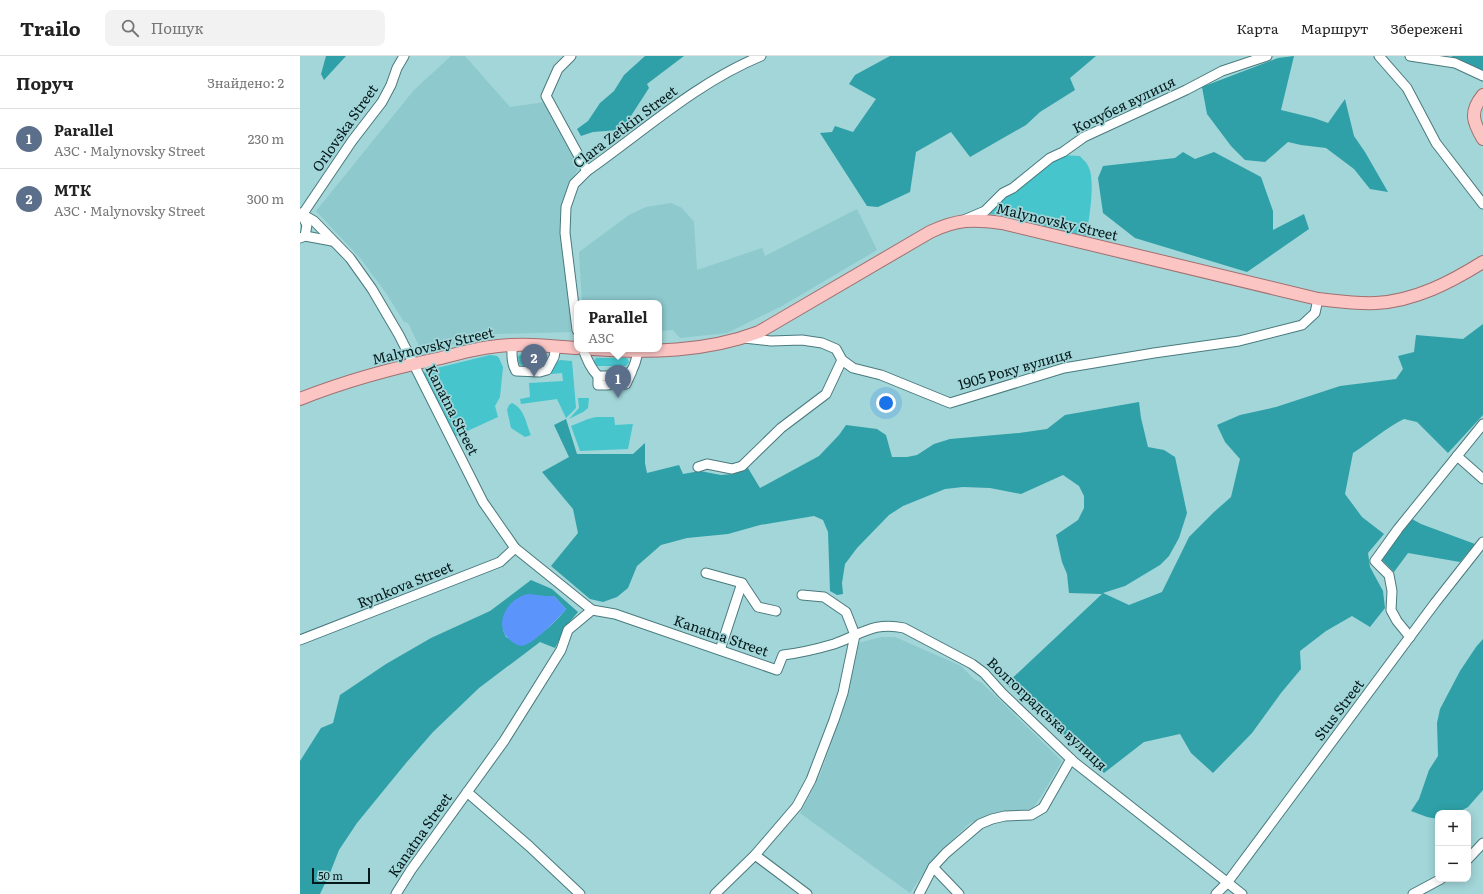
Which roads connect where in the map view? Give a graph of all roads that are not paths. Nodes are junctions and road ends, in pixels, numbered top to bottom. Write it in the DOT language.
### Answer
graph roads {
  1 [pos="404,56"];
  2 [pos="571,56"];
  3 [pos="761,56"];
  4 [pos="1267,56"];
  5 [pos="1380,56"];
  6 [pos="1410,56"];
  7 [pos="1483,76"];
  8 [pos="1483,95"];
  9 [pos="1483,139"];
  10 [pos="587,171"];
  11 [pos="1483,204"];
  12 [pos="301,214"];
  13 [pos="963,221"];
  14 [pos="302,237"];
  15 [pos="332,241"];
  16 [pos="1483,262"];
  17 [pos="1318,299"];
  18 [pos="574,306"];
  19 [pos="743,338"];
  20 [pos="512,345"];
  21 [pos="556,346"];
  22 [pos="574,348"];
  23 [pos="662,350"];
  24 [pos="585,352"];
  25 [pos="638,352"];
  26 [pos="842,360"];
  27 [pos="413,364"];
  28 [pos="608,380"];
  29 [pos="622,380"];
  30 [pos="300,399"];
  31 [pos="1483,424"];
  32 [pos="1457,456"];
  33 [pos="698,466"];
  34 [pos="1483,479"];
  35 [pos="1483,542"];
  36 [pos="516,548"];
  37 [pos="706,573"];
  38 [pos="742,583"];
  39 [pos="802,595"];
  40 [pos="592,610"];
  41 [pos="776,611"];
  42 [pos="855,636"];
  43 [pos="1410,637"];
  44 [pos="300,640"];
  45 [pos="720,650"];
  46 [pos="1071,759"];
  47 [pos="467,792"];
  48 [pos="1483,843"];
  49 [pos="755,855"];
  50 [pos="1471,856"];
  51 [pos="933,867"];
  52 [pos="1435,882"];
  53 [pos="1227,883"];
  54 [pos="396,894"];
  55 [pos="580,894"];
  56 [pos="716,894"];
  57 [pos="807,894"];
  58 [pos="919,894"];
  59 [pos="959,894"];
  60 [pos="1216,894"];
  61 [pos="1242,894"];
  62 [pos="1413,894"];
  1 -- 12 [label="street, Orlovska Street"];
  2 -- 10 [label="street"];
  3 -- 10 [label="street, Clara Zetkin Street"];
  4 -- 13 [label="street, Кочубея вулиця"];
  5 -- 11 [label="street"];
  6 -- 7 [label="street"];
  8 -- 9 [label="main road"];
  10 -- 18 [label="street, Clara Zetkin Street"];
  12 -- 14 [label="street"];
  12 -- 15 [label="street, Kanatna Street"];
  13 -- 17 [label="main road, Malynovsky Street"];
  13 -- 19 [label="main road, Malynovsky Street"];
  14 -- 15 [label="street"];
  15 -- 27 [label="street, Kanatna Street"];
  16 -- 17 [label="main road, Malynovsky Street"];
  17 -- 26 [label="street, 1905 Року вулиця"];
  19 -- 23 [label="main road, Malynovsky Street"];
  19 -- 26 [label="street, 1905 Року вулиця"];
  20 -- 21 [label="main road, Malynovsky Street"];
  20 -- 21 [label="street"];
  20 -- 27 [label="main road, Malynovsky Street"];
  21 -- 22 [label="main road, Malynovsky Street"];
  24 -- 28 [label="street"];
  25 -- 29 [label="street"];
  26 -- 33 [label="street"];
  27 -- 30 [label="main road, Malynovsky Street"];
  27 -- 36 [label="street, Kanatna Street"];
  31 -- 32 [label="street"];
  32 -- 34 [label="street"];
  32 -- 43 [label="street"];
  35 -- 43 [label="street, Stus Street"];
  36 -- 40 [label="street, Kanatna Street"];
  36 -- 44 [label="street, Rynkova Street"];
  37 -- 38 [label="street"];
  38 -- 41 [label="street"];
  38 -- 45 [label="street"];
  39 -- 42 [label="street"];
  40 -- 45 [label="street, Kanatna Street"];
  40 -- 47 [label="street, Kanatna Street"];
  42 -- 45 [label="street, Kanatna Street"];
  42 -- 46 [label="street, Волгоградська вулиця"];
  42 -- 49 [label="street"];
  43 -- 53 [label="street, Stus Street"];
  46 -- 51 [label="street"];
  46 -- 53 [label="street, Волгоградська вулиця"];
  47 -- 54 [label="street, Kanatna Street"];
  47 -- 55 [label="street, Kanatna Street"];
  48 -- 50 [label="street"];
  49 -- 56 [label="street"];
  49 -- 57 [label="street"];
  51 -- 58 [label="street"];
  51 -- 59 [label="street"];
  52 -- 62 [label="street"];
  53 -- 60 [label="street, Stus Street"];
  53 -- 61 [label="street, Волгоградська вулиця"];
}
